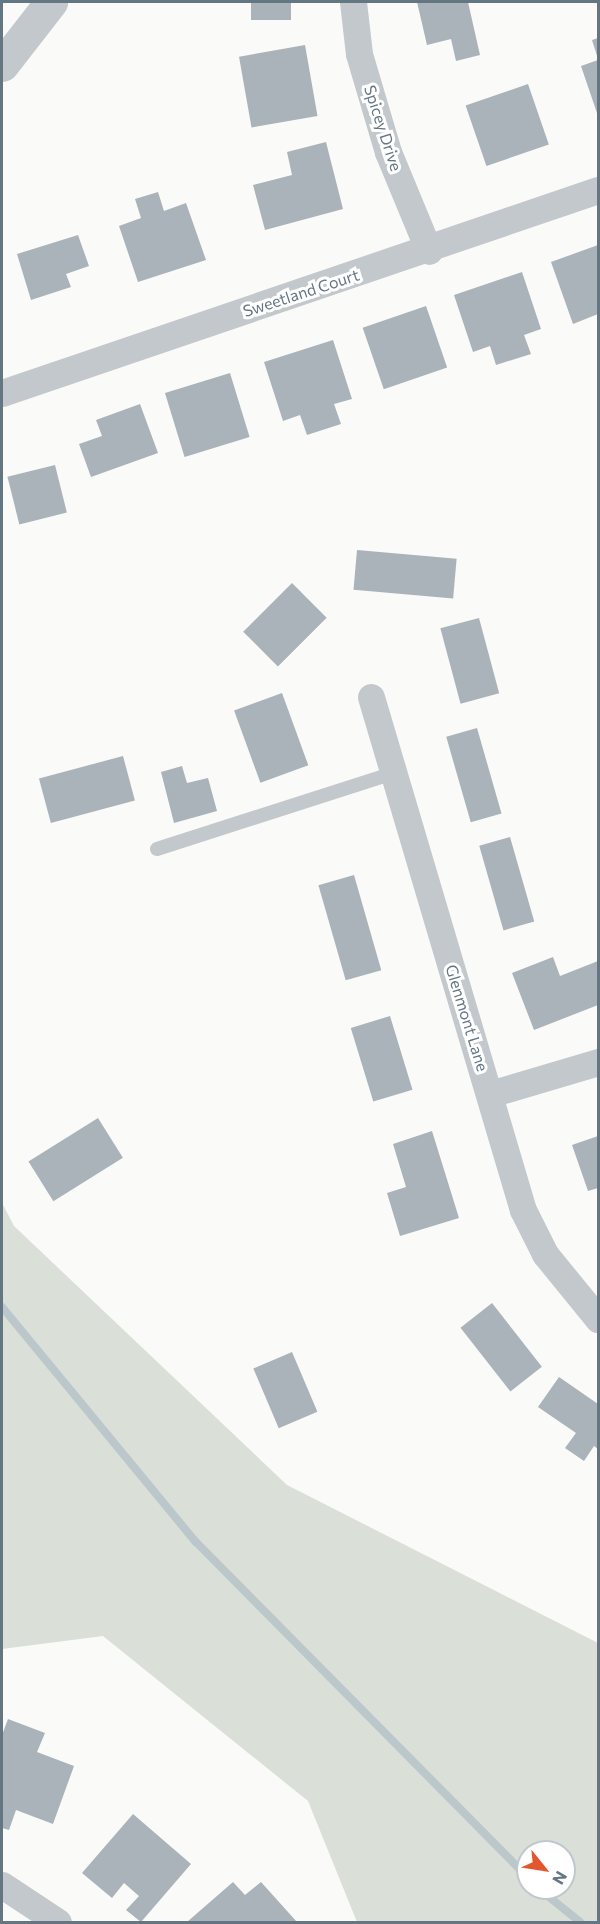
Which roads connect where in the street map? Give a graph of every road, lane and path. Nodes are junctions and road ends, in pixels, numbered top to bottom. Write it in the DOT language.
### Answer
graph roads {
  1 [pos="51,2"];
  2 [pos="353,2"];
  3 [pos="2,65"];
  4 [pos="598,190"];
  5 [pos="429,250"];
  6 [pos="2,393"];
  7 [pos="371,697"];
  8 [pos="394,773"];
  9 [pos="157,849"];
  10 [pos="598,1062"];
  11 [pos="490,1094"];
  12 [pos="598,1319"];
  13 [pos="2,1885"];
  14 [pos="58,1923"];
  1 -- 3 [label="street"];
  2 -- 5 [label="street, Spicey Drive"];
  4 -- 5 [label="street, Sweetland Court"];
  5 -- 6 [label="street, Sweetland Court"];
  7 -- 8 [label="street, Glenmont Lane"];
  8 -- 9 [label="lane"];
  8 -- 11 [label="street, Glenmont Lane"];
  10 -- 11 [label="street"];
  11 -- 12 [label="street, Glenmont Lane"];
  13 -- 14 [label="street"];
}
